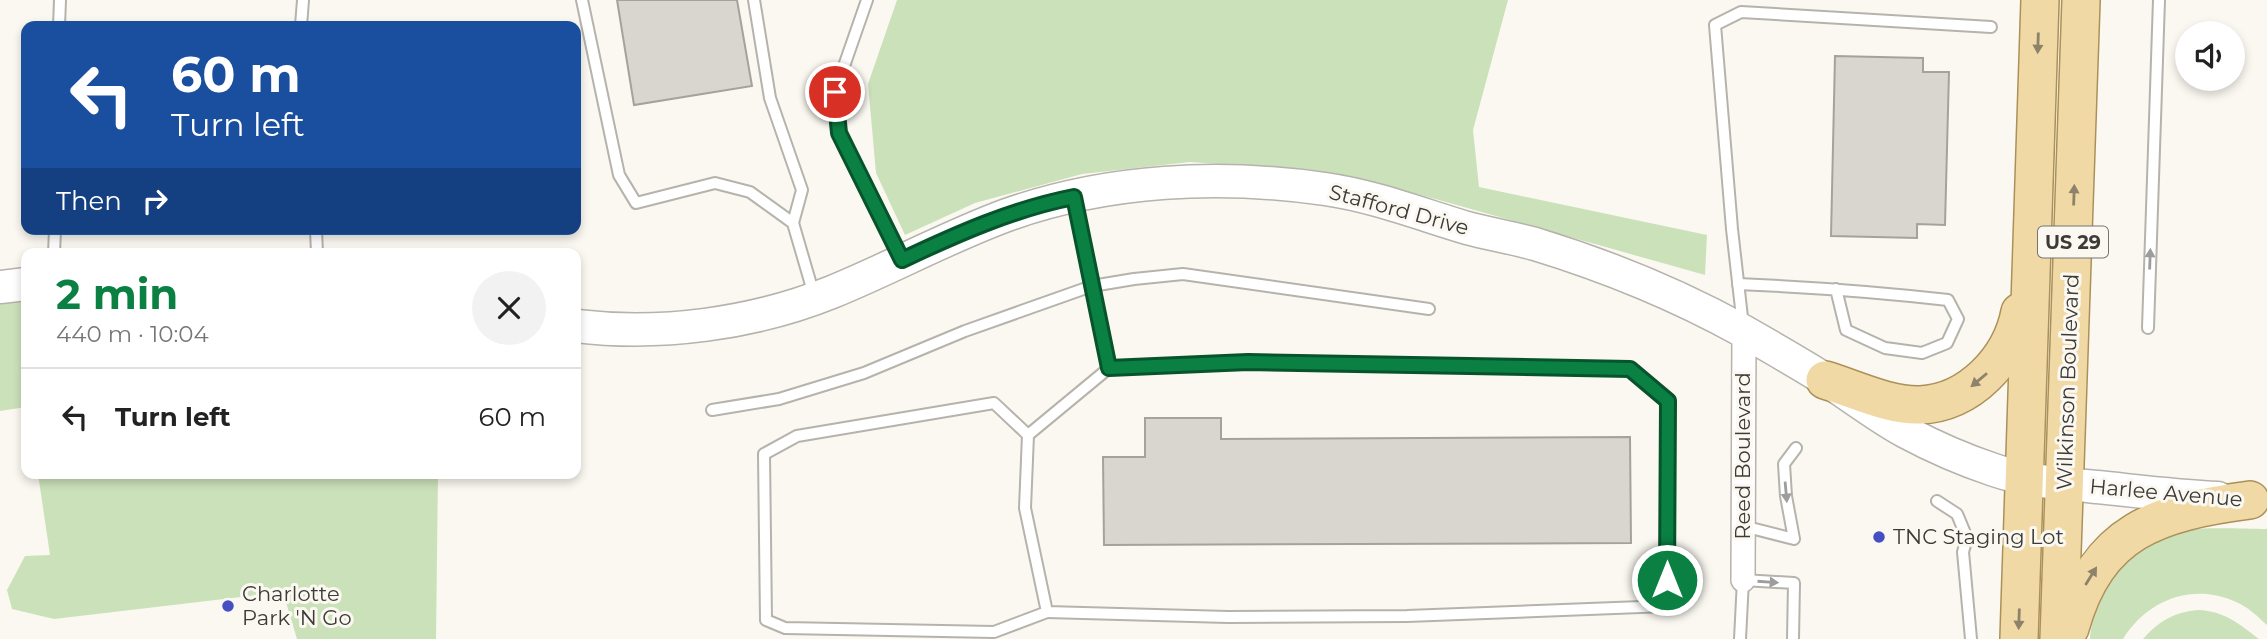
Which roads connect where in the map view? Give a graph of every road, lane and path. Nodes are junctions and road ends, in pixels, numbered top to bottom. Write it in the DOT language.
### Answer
graph roads {
  1 [pos="60,0"];
  2 [pos="303,0"];
  3 [pos="582,0"];
  4 [pos="754,0"];
  5 [pos="867,0"];
  6 [pos="2040,0"];
  7 [pos="2081,0"];
  8 [pos="2159,0"];
  9 [pos="59,21"];
  10 [pos="301,21"];
  11 [pos="1991,27"];
  12 [pos="1074,197"];
  13 [pos="793,223"];
  14 [pos="2031,252"];
  15 [pos="902,260"];
  16 [pos="1738,284"];
  17 [pos="21,285"];
  18 [pos="1092,286"];
  19 [pos="0,287"];
  20 [pos="1836,289"];
  21 [pos="815,298"];
  22 [pos="1429,309"];
  23 [pos="581,326"];
  24 [pos="2148,328"];
  25 [pos="1744,331"];
  26 [pos="1109,368"];
  27 [pos="1825,380"];
  28 [pos="712,410"];
  29 [pos="1028,435"];
  30 [pos="1796,448"];
  31 [pos="2023,477"];
  32 [pos="2065,484"];
  33 [pos="2258,500"];
  34 [pos="1937,501"];
  35 [pos="1743,526"];
  36 [pos="1743,580"];
  37 [pos="1048,612"];
  38 [pos="1740,639"];
  39 [pos="1793,639"];
  40 [pos="1971,639"];
  41 [pos="2019,639"];
  42 [pos="2059,639"];
  43 [pos="2067,639"];
  1 -- 9 [label="lane"];
  2 -- 10 [label="lane"];
  3 -- 13 [label="lane"];
  4 -- 13 [label="lane"];
  5 -- 15 [label="lane"];
  6 -- 14 [label="main road, Wilkinson Boulevard / US 29, one-way"];
  32 -- 7 [label="main road, Wilkinson Boulevard / US 29, one-way"];
  24 -- 8 [label="lane, one-way"];
  11 -- 16 [label="lane"];
  12 -- 15 [label="street, Stafford Drive"];
  12 -- 18 [label="lane"];
  12 -- 25 [label="street, Stafford Drive"];
  13 -- 21 [label="lane"];
  14 -- 27 [label="main road, one-way"];
  14 -- 31 [label="main road, Wilkinson Boulevard / US 29"];
  15 -- 21 [label="street, Stafford Drive"];
  16 -- 20 [label="lane"];
  16 -- 25 [label="lane"];
  17 -- 19 [label="street"];
  18 -- 22 [label="lane"];
  18 -- 26 [label="lane"];
  18 -- 28 [label="lane"];
  20 -- 20 [label="lane"];
  21 -- 23 [label="street, Stafford Drive"];
  25 -- 27 [label="street, Stafford Drive"];
  25 -- 35 [label="street, Reed Boulevard"];
  26 -- 29 [label="lane"];
  26 -- 37 [label="lane"];
  27 -- 31 [label="street, Stafford Drive"];
  29 -- 37 [label="lane"];
  29 -- 37 [label="lane"];
  30 -- 35 [label="lane, one-way"];
  31 -- 32 [label="street, Stafford Drive"];
  31 -- 41 [label="main road, Wilkinson Boulevard / US 29, one-way"];
  32 -- 33 [label="street, Harlee Avenue"];
  32 -- 42 [label="main road, Wilkinson Boulevard / US 29"];
  43 -- 33 [label="main road, one-way"];
  34 -- 40 [label="lane"];
  35 -- 36 [label="street, Reed Boulevard"];
  36 -- 38 [label="lane"];
  36 -- 39 [label="lane, one-way"];
}
